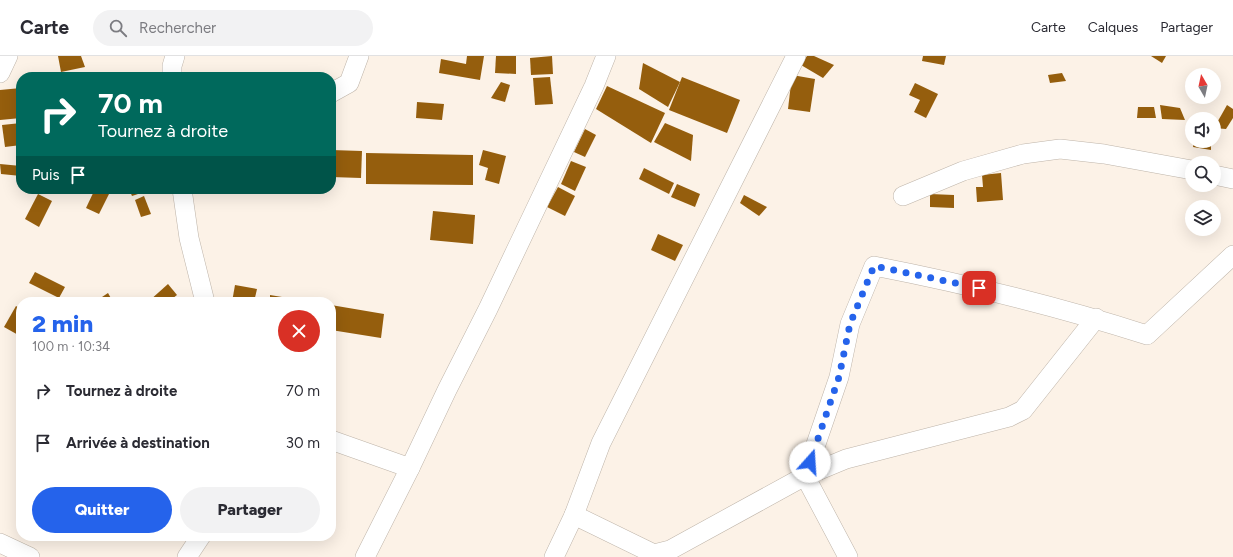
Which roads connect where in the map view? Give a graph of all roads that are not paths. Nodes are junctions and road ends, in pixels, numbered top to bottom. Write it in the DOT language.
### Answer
graph roads {
  1 [pos="8,56"];
  2 [pos="175,56"];
  3 [pos="359,56"];
  4 [pos="606,56"];
  5 [pos="796,56"];
  6 [pos="172,72"];
  7 [pos="0,73"];
  8 [pos="336,90"];
  9 [pos="1185,169"];
  10 [pos="1221,176"];
  11 [pos="1233,179"];
  12 [pos="183,194"];
  13 [pos="903,196"];
  14 [pos="1233,255"];
  15 [pos="203,297"];
  16 [pos="1096,318"];
  17 [pos="336,442"];
  18 [pos="410,468"];
  19 [pos="805,476"];
  20 [pos="574,515"];
  21 [pos="198,541"];
  22 [pos="0,543"];
  23 [pos="30,557"];
  24 [pos="187,557"];
  25 [pos="365,557"];
  26 [pos="554,557"];
  27 [pos="848,557"];
  1 -- 7 [label="street"];
  2 -- 6 [label="street"];
  3 -- 8 [label="street"];
  4 -- 18 [label="street"];
  5 -- 20 [label="street"];
  9 -- 13 [label="street"];
  10 -- 11 [label="street"];
  12 -- 15 [label="street"];
  14 -- 16 [label="street"];
  16 -- 19 [label="street"];
  16 -- 19 [label="street"];
  17 -- 18 [label="street"];
  18 -- 25 [label="street"];
  19 -- 20 [label="street"];
  19 -- 27 [label="street"];
  20 -- 26 [label="street"];
  21 -- 24 [label="street"];
  22 -- 23 [label="street"];
}
